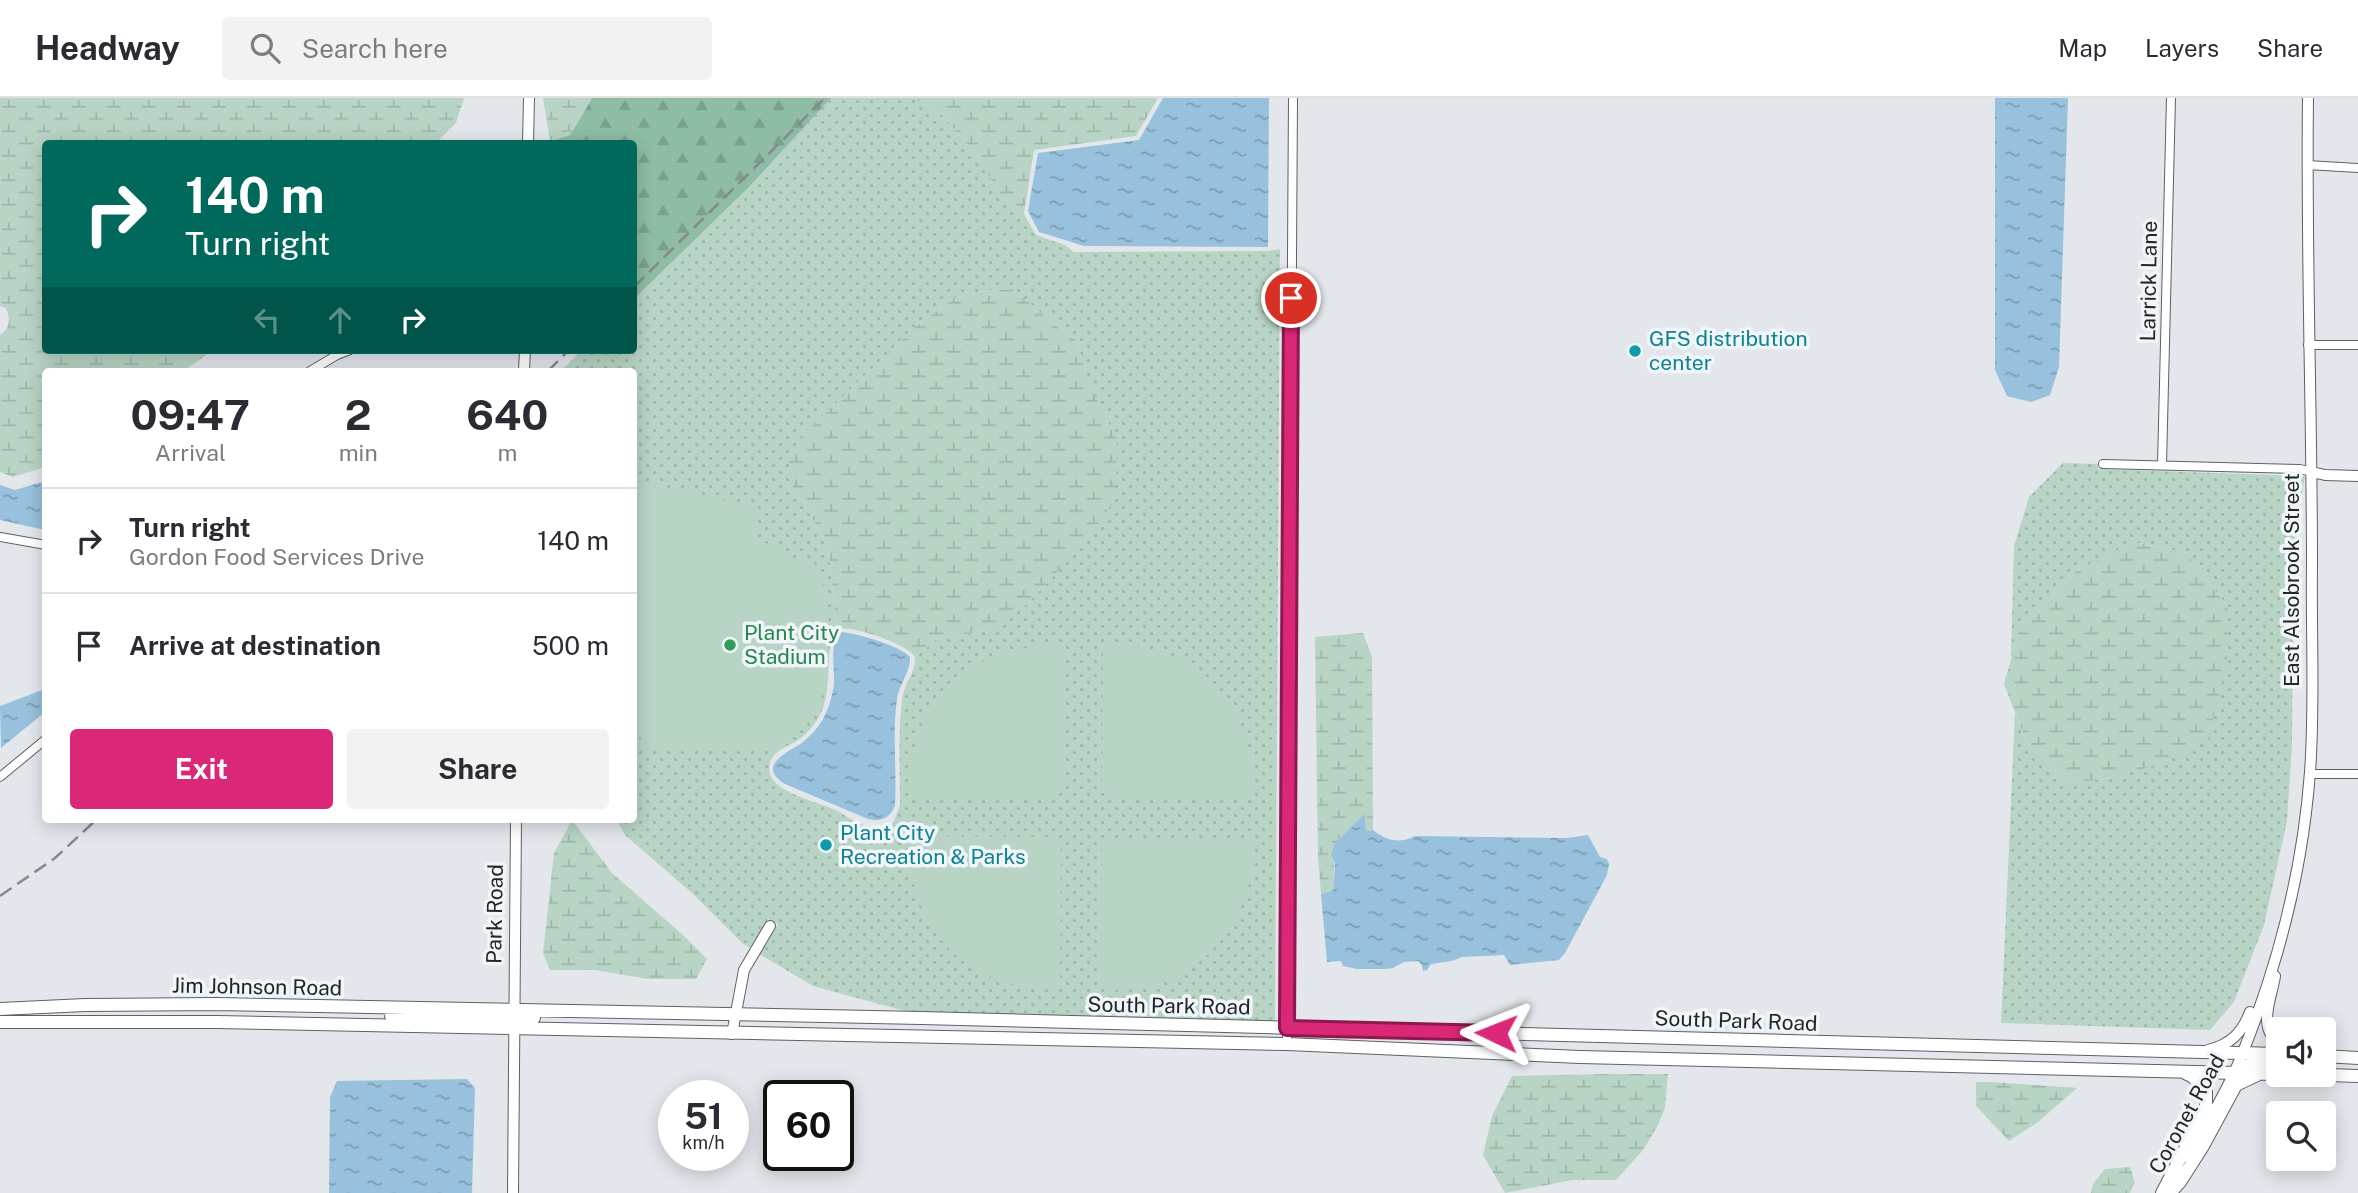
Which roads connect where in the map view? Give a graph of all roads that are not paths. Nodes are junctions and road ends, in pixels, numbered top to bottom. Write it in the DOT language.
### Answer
graph roads {
  1 [pos="529,98"];
  2 [pos="1293,98"];
  3 [pos="2171,98"];
  4 [pos="2308,98"];
  5 [pos="528,140"];
  6 [pos="2307,165"];
  7 [pos="2358,168"];
  8 [pos="2308,345"];
  9 [pos="2358,345"];
  10 [pos="340,354"];
  11 [pos="315,368"];
  12 [pos="2103,464"];
  13 [pos="2162,465"];
  14 [pos="2312,472"];
  15 [pos="2358,475"];
  16 [pos="0,537"];
  17 [pos="42,544"];
  18 [pos="42,742"];
  19 [pos="2310,774"];
  20 [pos="2358,774"];
  21 [pos="0,777"];
  22 [pos="516,823"];
  23 [pos="771,926"];
  24 [pos="2278,953"];
  25 [pos="369,1007"];
  26 [pos="0,1009"];
  27 [pos="736,1015"];
  28 [pos="2266,1017"];
  29 [pos="884,1018"];
  30 [pos="514,1019"];
  31 [pos="0,1022"];
  32 [pos="217,1022"];
  33 [pos="1126,1024"];
  34 [pos="1287,1028"];
  35 [pos="1357,1030"];
  36 [pos="732,1031"];
  37 [pos="902,1037"];
  38 [pos="1119,1042"];
  39 [pos="1287,1044"];
  40 [pos="2198,1052"];
  41 [pos="2243,1053"];
  42 [pos="2266,1054"];
  43 [pos="2336,1059"];
  44 [pos="2358,1060"];
  45 [pos="2266,1062"];
  46 [pos="2075,1069"];
  47 [pos="2181,1072"];
  48 [pos="2233,1073"];
  49 [pos="2260,1073"];
  50 [pos="2266,1073"];
  51 [pos="2336,1075"];
  52 [pos="2358,1076"];
  53 [pos="513,1193"];
  54 [pos="2165,1193"];
  1 -- 5 [label="street"];
  2 -- 34 [label="street"];
  3 -- 13 [label="street, Larrick Lane"];
  4 -- 6 [label="street, East Alsobrook Street"];
  6 -- 7 [label="street"];
  6 -- 8 [label="street, East Alsobrook Street"];
  8 -- 9 [label="street"];
  8 -- 14 [label="street, East Alsobrook Street"];
  10 -- 11 [label="street"];
  12 -- 13 [label="street"];
  13 -- 14 [label="street"];
  14 -- 15 [label="street"];
  14 -- 19 [label="street, East Alsobrook Street"];
  16 -- 17 [label="street"];
  18 -- 21 [label="street"];
  19 -- 20 [label="street"];
  19 -- 24 [label="street, East Alsobrook Street"];
  22 -- 30 [label="street, Park Road"];
  23 -- 27 [label="street"];
  24 -- 28 [label="street"];
  24 -- 40 [label="street"];
  24 -- 41 [label="street, East Alsobrook Street"];
  25 -- 26 [label="main road, Jim Johnson Road"];
  25 -- 30 [label="main road, Jim Johnson Road"];
  25 -- 32 [label="main road"];
  27 -- 29 [label="main road, South Park Road"];
  27 -- 30 [label="main road, South Park Road"];
  27 -- 36 [label="street"];
  29 -- 33 [label="main road, South Park Road"];
  29 -- 36 [label="main road"];
  30 -- 32 [label="main road, Jim Johnson Road"];
  30 -- 36 [label="main road, South Park Road"];
  30 -- 53 [label="street, Park Road"];
  31 -- 32 [label="main road, Jim Johnson Road"];
  33 -- 34 [label="main road, South Park Road"];
  33 -- 37 [label="main road"];
  34 -- 35 [label="main road, South Park Road"];
  34 -- 38 [label="main road"];
  34 -- 39 [label="street"];
  35 -- 39 [label="main road"];
  35 -- 40 [label="main road, South Park Road"];
  36 -- 37 [label="main road, South Park Road"];
  37 -- 38 [label="main road, South Park Road"];
  38 -- 39 [label="main road, South Park Road"];
  39 -- 46 [label="main road, South Park Road"];
  40 -- 41 [label="main road, South Park Road"];
  41 -- 42 [label="main road"];
  41 -- 46 [label="main road"];
  41 -- 48 [label="street, Coronet Road"];
  43 -- 44 [label="main road"];
  45 -- 48 [label="main road"];
  46 -- 47 [label="main road, South Park Road"];
  47 -- 48 [label="main road, South Park Road"];
  47 -- 54 [label="main road"];
  48 -- 49 [label="main road"];
  48 -- 54 [label="street, Coronet Road"];
  49 -- 50 [label="main road"];
  49 -- 54 [label="main road"];
  51 -- 52 [label="main road"];
}
